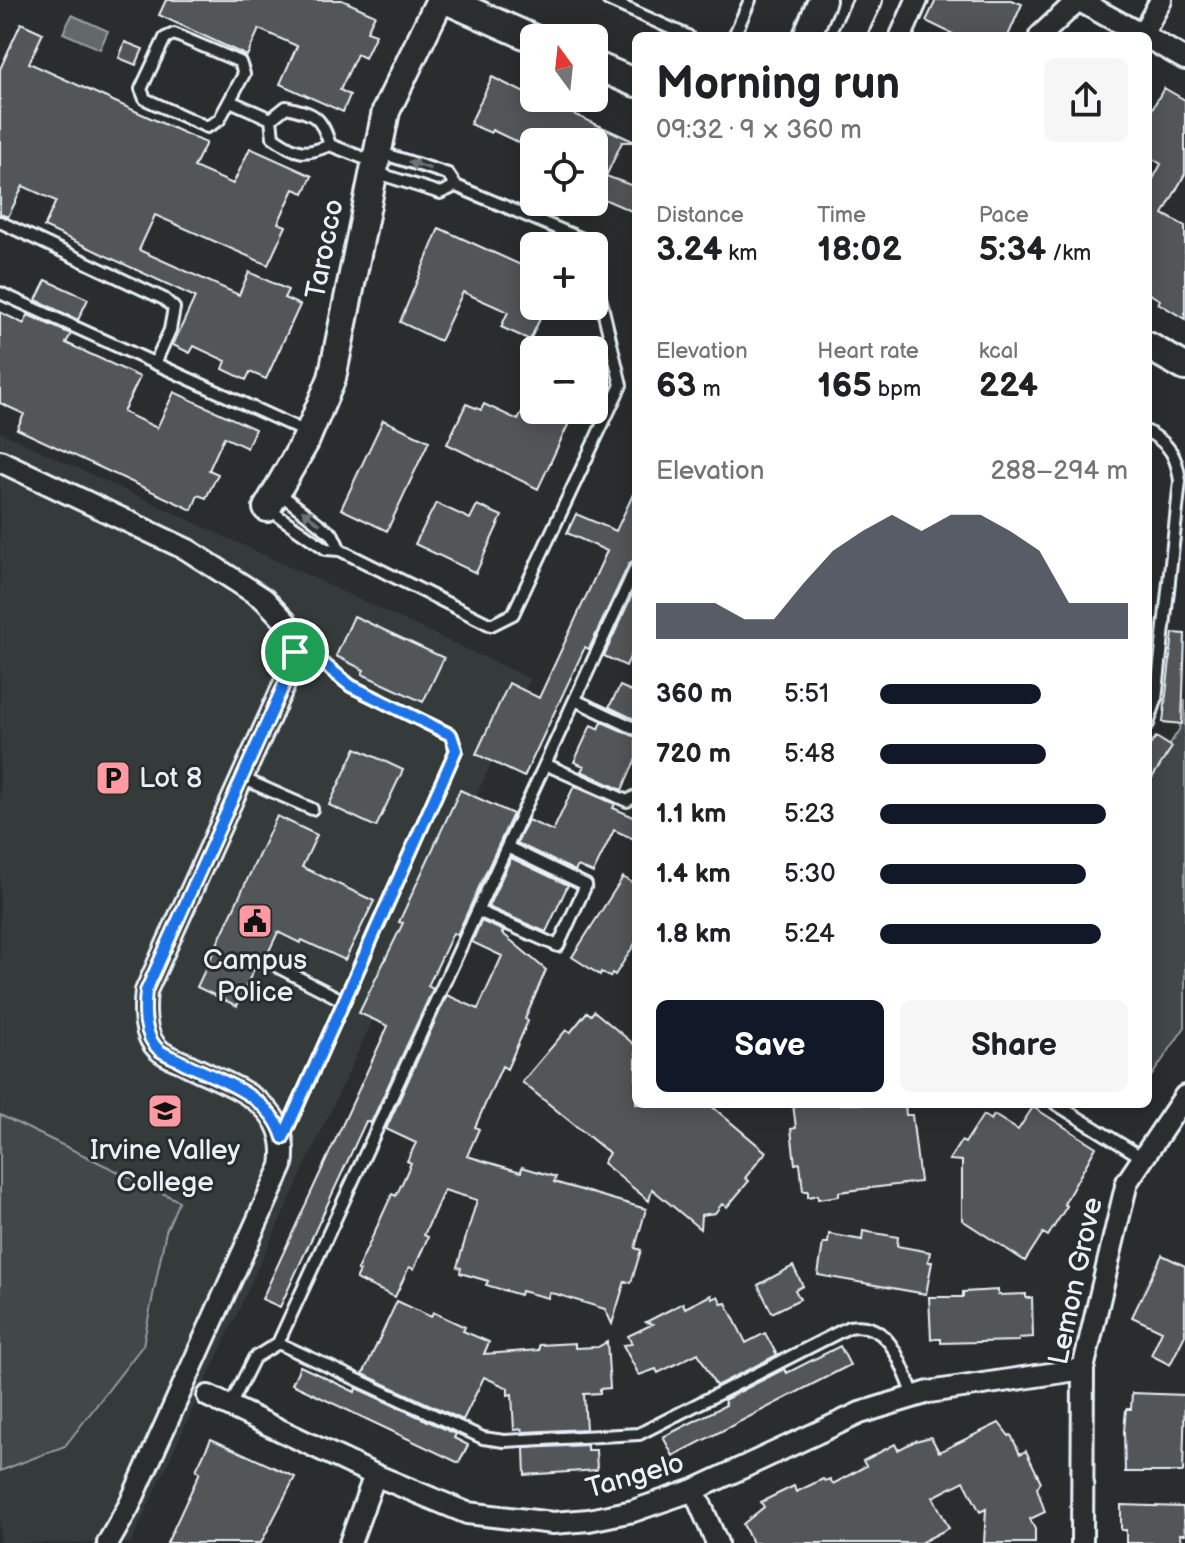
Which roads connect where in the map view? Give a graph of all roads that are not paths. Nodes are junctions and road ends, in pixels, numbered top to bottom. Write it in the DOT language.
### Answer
graph roads {
  1 [pos="443,0"];
  2 [pos="608,0"];
  3 [pos="750,0"];
  4 [pos="822,0"];
  5 [pos="868,0"];
  6 [pos="917,0"];
  7 [pos="1161,0"];
  8 [pos="679,32"];
  9 [pos="736,32"];
  10 [pos="809,32"];
  11 [pos="853,32"];
  12 [pos="903,32"];
  13 [pos="1044,32"];
  14 [pos="1138,32"];
  15 [pos="1147,32"];
  16 [pos="520,33"];
  17 [pos="1152,40"];
  18 [pos="1185,59"];
  19 [pos="608,71"];
  20 [pos="632,81"];
  21 [pos="230,101"];
  22 [pos="271,119"];
  23 [pos="330,145"];
  24 [pos="374,162"];
  25 [pos="456,186"];
  26 [pos="0,222"];
  27 [pos="566,232"];
  28 [pos="0,293"];
  29 [pos="605,320"];
  30 [pos="1152,348"];
  31 [pos="155,363"];
  32 [pos="1185,367"];
  33 [pos="308,433"];
  34 [pos="1152,434"];
  35 [pos="1185,445"];
  36 [pos="1174,453"];
  37 [pos="0,461"];
  38 [pos="272,499"];
  39 [pos="340,550"];
  40 [pos="632,576"];
  41 [pos="295,652"];
  42 [pos="575,700"];
  43 [pos="1152,712"];
  44 [pos="632,727"];
  45 [pos="545,764"];
  46 [pos="244,779"];
  47 [pos="632,798"];
  48 [pos="312,809"];
  49 [pos="507,847"];
  50 [pos="478,911"];
  51 [pos="278,967"];
  52 [pos="344,1001"];
  53 [pos="1185,1096"];
  54 [pos="1062,1108"];
  55 [pos="283,1138"];
  56 [pos="1143,1158"];
  57 [pos="278,1343"];
  58 [pos="1083,1369"];
  59 [pos="208,1396"];
  60 [pos="915,1397"];
  61 [pos="230,1406"];
  62 [pos="375,1475"];
  63 [pos="694,1490"];
  64 [pos="108,1543"];
  65 [pos="350,1543"];
  66 [pos="717,1543"];
  67 [pos="1082,1543"];
  1 -- 16 [label="street"];
  1 -- 24 [label="street, Tarocco"];
  2 -- 8 [label="lane"];
  3 -- 9 [label="lane"];
  4 -- 10 [label="street"];
  5 -- 11 [label="street"];
  6 -- 12 [label="street"];
  7 -- 15 [label="street"];
  13 -- 14 [label="street"];
  17 -- 18 [label="street"];
  19 -- 20 [label="street"];
  21 -- 21 [label="lane"];
  21 -- 22 [label="lane"];
  22 -- 23 [label="lane"];
  22 -- 23 [label="lane"];
  23 -- 24 [label="lane"];
  25 -- 24 [label="lane, one-way"];
  24 -- 25 [label="lane"];
  24 -- 33 [label="street, Tarocco"];
  25 -- 27 [label="lane"];
  26 -- 31 [label="lane"];
  28 -- 31 [label="lane"];
  29 -- 39 [label="lane"];
  30 -- 32 [label="street"];
  31 -- 33 [label="lane"];
  33 -- 38 [label="street, Tarocco"];
  34 -- 36 [label="lane"];
  35 -- 36 [label="lane"];
  36 -- 43 [label="lane"];
  37 -- 41 [label="street"];
  39 -- 38 [label="lane, one-way"];
  38 -- 39 [label="lane"];
  40 -- 42 [label="lane"];
  41 -- 46 [label="street"];
  41 -- 52 [label="lane"];
  42 -- 44 [label="lane"];
  42 -- 45 [label="lane"];
  45 -- 47 [label="lane"];
  45 -- 49 [label="lane"];
  46 -- 48 [label="lane"];
  46 -- 55 [label="street"];
  49 -- 50 [label="lane"];
  49 -- 50 [label="lane"];
  50 -- 57 [label="lane"];
  51 -- 52 [label="lane"];
  52 -- 55 [label="lane"];
  53 -- 56 [label="street, Lemon Grove"];
  54 -- 56 [label="lane"];
  55 -- 64 [label="street"];
  56 -- 58 [label="street, Lemon Grove"];
  57 -- 60 [label="lane"];
  57 -- 61 [label="lane"];
  58 -- 60 [label="street, Tangelo"];
  58 -- 67 [label="street, Lemon Grove"];
  59 -- 61 [label="street, Tangelo"];
  60 -- 63 [label="street, Tangelo"];
  61 -- 62 [label="street, Tangelo"];
  62 -- 63 [label="street, Tangelo"];
  62 -- 65 [label="street"];
  63 -- 66 [label="street"];
}
